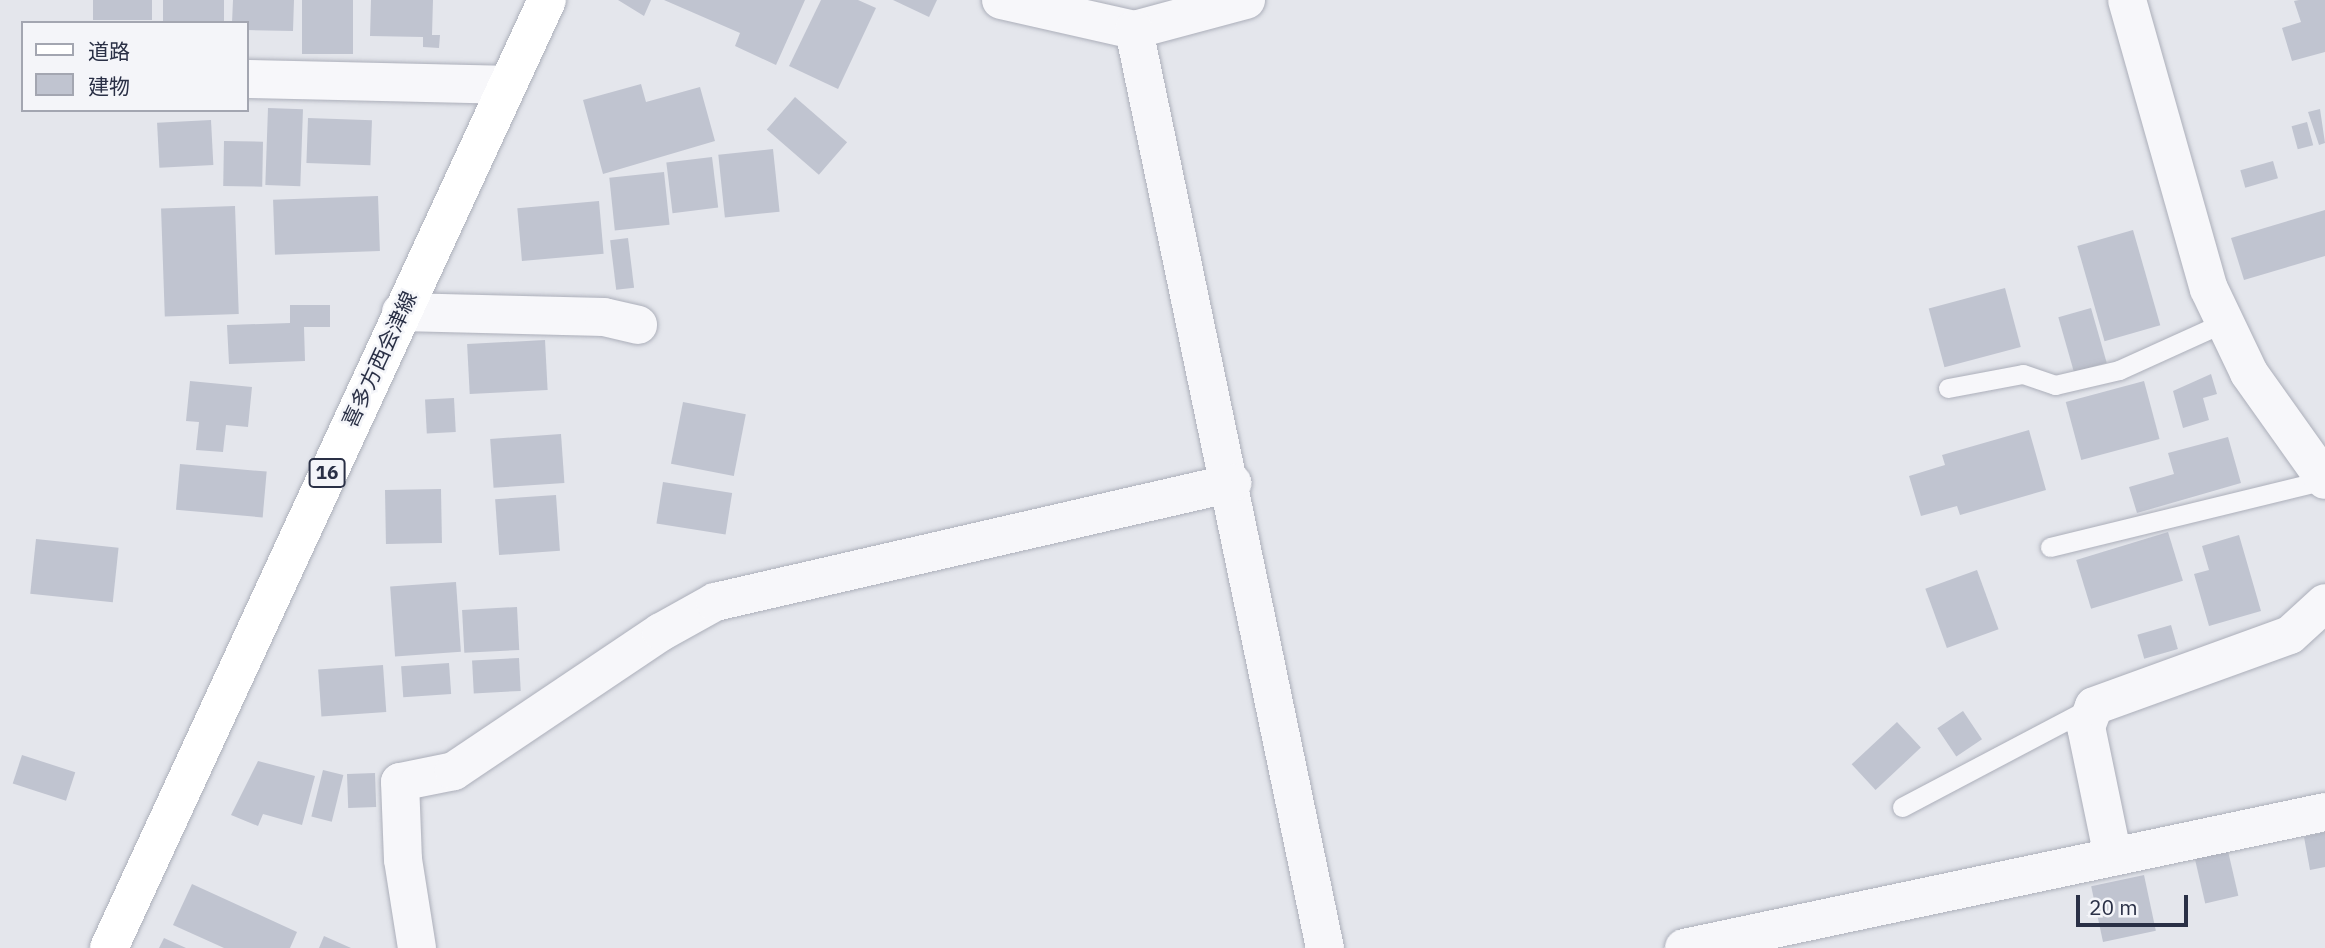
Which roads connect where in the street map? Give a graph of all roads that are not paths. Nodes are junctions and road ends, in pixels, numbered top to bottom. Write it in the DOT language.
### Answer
graph roads {
  1 [pos="547,0"];
  2 [pos="1001,0"];
  3 [pos="1246,0"];
  4 [pos="2127,0"];
  5 [pos="1134,30"];
  6 [pos="248,79"];
  7 [pos="506,85"];
  8 [pos="401,312"];
  9 [pos="2225,322"];
  10 [pos="638,326"];
  11 [pos="1948,387"];
  12 [pos="2325,480"];
  13 [pos="1232,483"];
  14 [pos="2050,547"];
  15 [pos="2325,603"];
  16 [pos="2094,706"];
  17 [pos="1902,807"];
  18 [pos="2325,812"];
  19 [pos="2113,857"];
  20 [pos="110,948"];
  21 [pos="417,948"];
  22 [pos="1325,948"];
  23 [pos="1684,948"];
  1 -- 7 [label="main road, 喜多方西会津線 / 16"];
  2 -- 5 [label="street"];
  3 -- 5 [label="street"];
  4 -- 9 [label="street"];
  5 -- 13 [label="street"];
  6 -- 7 [label="street"];
  7 -- 8 [label="main road, 喜多方西会津線 / 16"];
  8 -- 10 [label="street"];
  8 -- 20 [label="main road, 喜多方西会津線 / 16"];
  9 -- 11 [label="lane"];
  9 -- 12 [label="street"];
  12 -- 14 [label="lane"];
  13 -- 21 [label="street"];
  13 -- 22 [label="street"];
  15 -- 16 [label="street"];
  16 -- 17 [label="lane"];
  16 -- 19 [label="street"];
  18 -- 19 [label="street"];
  19 -- 23 [label="street"];
}
